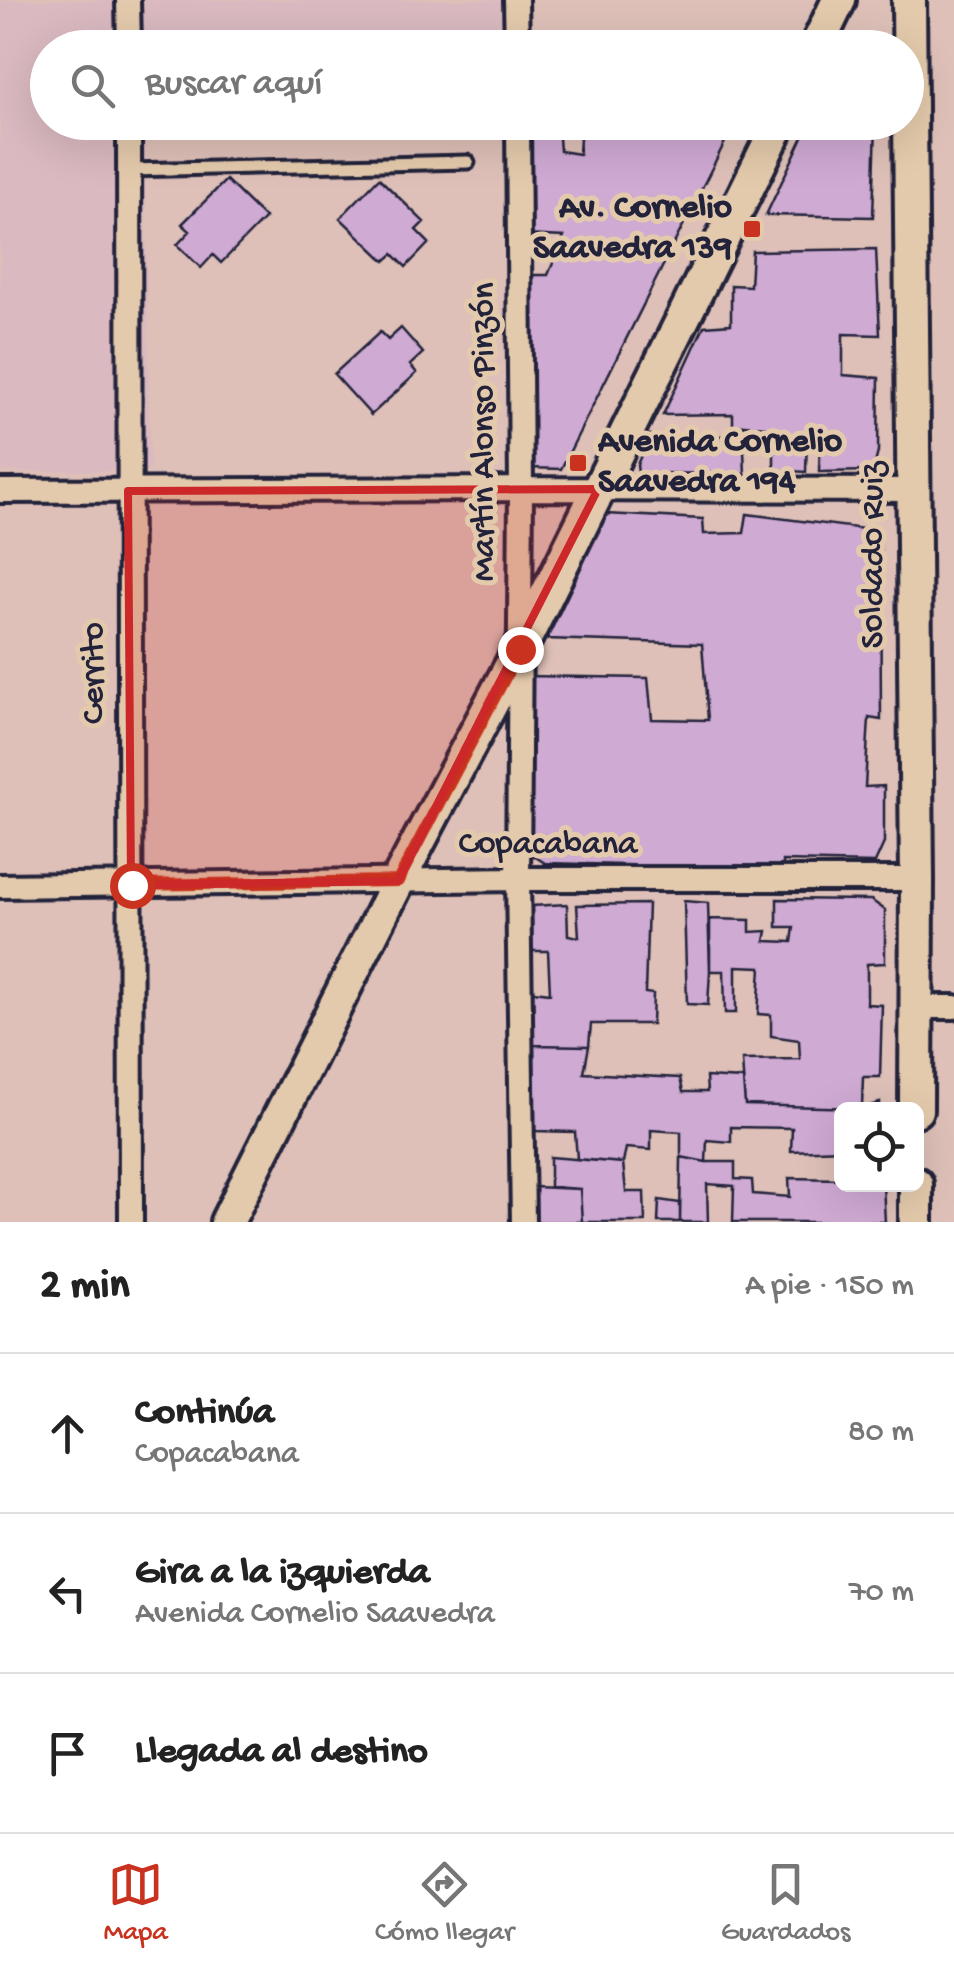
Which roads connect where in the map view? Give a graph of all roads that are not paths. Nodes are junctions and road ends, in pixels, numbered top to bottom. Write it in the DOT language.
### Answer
graph roads {
  1 [pos="128,0"];
  2 [pos="516,0"];
  3 [pos="839,0"];
  4 [pos="910,0"];
  5 [pos="128,30"];
  6 [pos="517,30"];
  7 [pos="825,30"];
  8 [pos="909,30"];
  9 [pos="129,140"];
  10 [pos="518,140"];
  11 [pos="771,140"];
  12 [pos="909,140"];
  13 [pos="468,162"];
  14 [pos="129,170"];
  15 [pos="521,488"];
  16 [pos="598,489"];
  17 [pos="914,490"];
  18 [pos="0,491"];
  19 [pos="128,492"];
  20 [pos="520,649"];
  21 [pos="518,879"];
  22 [pos="917,879"];
  23 [pos="398,881"];
  24 [pos="132,885"];
  25 [pos="0,886"];
  26 [pos="916,1006"];
  27 [pos="954,1006"];
  28 [pos="916,1102"];
  29 [pos="916,1192"];
  30 [pos="131,1222"];
  31 [pos="227,1222"];
  32 [pos="523,1222"];
  33 [pos="916,1222"];
  1 -- 5 [label="street"];
  2 -- 6 [label="street"];
  3 -- 7 [label="main road"];
  4 -- 8 [label="main road, Soldado Ruiz"];
  9 -- 14 [label="street, Cerrito"];
  10 -- 15 [label="street, Martín Alonso Pinzón"];
  11 -- 16 [label="main road"];
  12 -- 17 [label="main road, Soldado Ruiz"];
  13 -- 14 [label="lane"];
  14 -- 19 [label="street, Cerrito"];
  15 -- 16 [label="street"];
  15 -- 19 [label="street"];
  15 -- 20 [label="street, Martín Alonso Pinzón"];
  16 -- 17 [label="street"];
  16 -- 20 [label="main road"];
  17 -- 22 [label="main road, Soldado Ruiz"];
  18 -- 19 [label="street"];
  19 -- 24 [label="street, Cerrito"];
  20 -- 21 [label="street, Martín Alonso Pinzón"];
  20 -- 23 [label="main road"];
  21 -- 22 [label="street, Copacabana"];
  21 -- 23 [label="street, Copacabana"];
  21 -- 32 [label="street, Martín Alonso Pinzón"];
  22 -- 26 [label="main road, Soldado Ruiz"];
  23 -- 24 [label="street, Copacabana"];
  23 -- 31 [label="main road"];
  24 -- 25 [label="street, Copacabana"];
  24 -- 30 [label="street, Cerrito"];
  26 -- 27 [label="street"];
  26 -- 28 [label="main road, Soldado Ruiz"];
  29 -- 33 [label="main road"];
}
